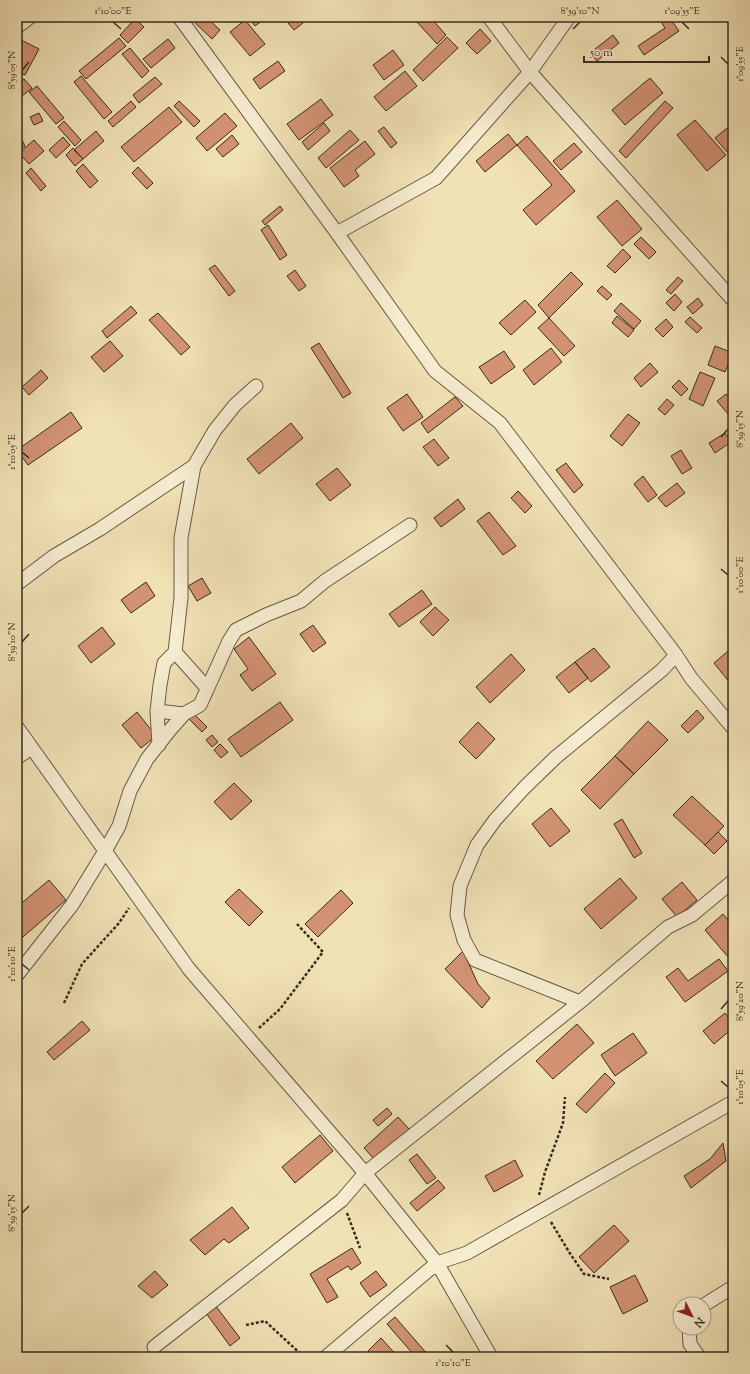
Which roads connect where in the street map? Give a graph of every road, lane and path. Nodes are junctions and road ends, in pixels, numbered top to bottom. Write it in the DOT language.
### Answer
graph roads {
  1 [pos="30,17"];
  2 [pos="179,17"];
  3 [pos="489,17"];
  4 [pos="569,17"];
  5 [pos="17,27"];
  6 [pos="530,72"];
  7 [pos="337,233"];
  8 [pos="733,300"];
  9 [pos="256,386"];
  10 [pos="194,466"];
  11 [pos="410,525"];
  12 [pos="17,584"];
  13 [pos="175,652"];
  14 [pos="676,655"];
  15 [pos="207,688"];
  16 [pos="157,711"];
  17 [pos="184,714"];
  18 [pos="17,727"];
  19 [pos="733,728"];
  20 [pos="158,745"];
  21 [pos="31,748"];
  22 [pos="17,758"];
  23 [pos="105,851"];
  24 [pos="733,881"];
  25 [pos="134,892"];
  26 [pos="298,924"];
  27 [pos="17,975"];
  28 [pos="580,1002"];
  29 [pos="64,1003"];
  30 [pos="248,1037"];
  31 [pos="565,1097"];
  32 [pos="733,1102"];
  33 [pos="365,1173"];
  34 [pos="342,1200"];
  35 [pos="533,1216"];
  36 [pos="360,1248"];
  37 [pos="437,1263"];
  38 [pos="609,1280"];
  39 [pos="733,1287"];
  40 [pos="712,1299"];
  41 [pos="246,1325"];
  42 [pos="690,1336"];
  43 [pos="154,1347"];
  44 [pos="304,1357"];
  45 [pos="326,1357"];
  46 [pos="491,1357"];
  47 [pos="699,1357"];
  1 -- 5 [label="street"];
  2 -- 7 [label="street"];
  3 -- 6 [label="street"];
  4 -- 6 [label="street"];
  6 -- 7 [label="street"];
  6 -- 8 [label="street"];
  7 -- 14 [label="street"];
  9 -- 10 [label="street"];
  10 -- 12 [label="street"];
  10 -- 13 [label="street"];
  11 -- 15 [label="street"];
  13 -- 15 [label="street"];
  13 -- 16 [label="street"];
  14 -- 19 [label="street"];
  14 -- 28 [label="street"];
  15 -- 17 [label="street"];
  16 -- 17 [label="street"];
  16 -- 20 [label="street"];
  17 -- 20 [label="street"];
  18 -- 21 [label="street"];
  20 -- 23 [label="street"];
  21 -- 22 [label="street"];
  21 -- 23 [label="street"];
  23 -- 25 [label="street"];
  23 -- 27 [label="street"];
  24 -- 28 [label="street"];
  25 -- 29 [label="path"];
  25 -- 30 [label="street"];
  26 -- 30 [label="path"];
  28 -- 33 [label="street"];
  30 -- 33 [label="street"];
  31 -- 35 [label="path"];
  32 -- 35 [label="street"];
  33 -- 34 [label="street"];
  33 -- 37 [label="street"];
  34 -- 36 [label="path"];
  34 -- 43 [label="street"];
  35 -- 37 [label="street"];
  35 -- 38 [label="path"];
  37 -- 45 [label="street"];
  37 -- 46 [label="street"];
  39 -- 40 [label="street"];
  41 -- 44 [label="path"];
  42 -- 47 [label="street"];
}
